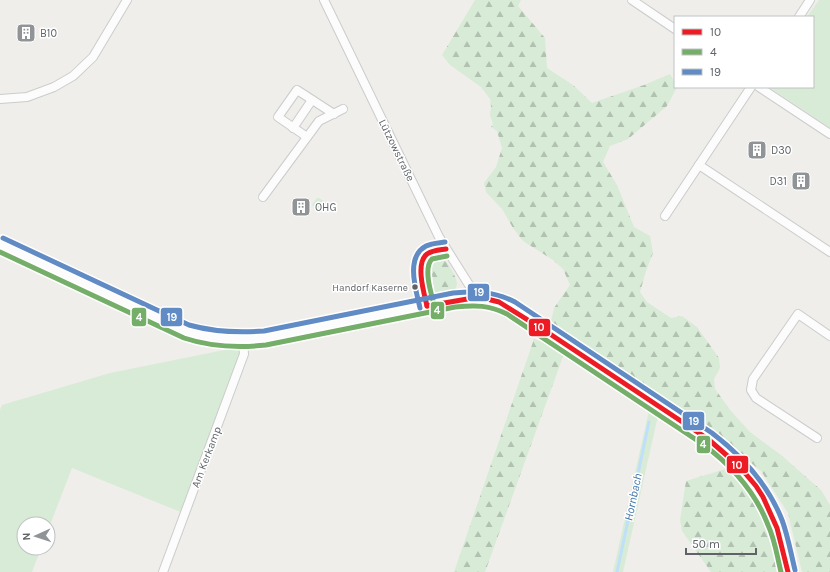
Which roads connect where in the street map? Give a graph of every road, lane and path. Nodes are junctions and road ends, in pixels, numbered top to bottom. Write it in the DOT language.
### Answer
graph roads {
  1 [pos="127,0"];
  2 [pos="324,0"];
  3 [pos="632,0"];
  4 [pos="810,0"];
  5 [pos="800,16"];
  6 [pos="674,28"];
  7 [pos="750,88"];
  8 [pos="761,88"];
  9 [pos="0,99"];
  10 [pos="312,100"];
  11 [pos="343,109"];
  12 [pos="334,114"];
  13 [pos="293,128"];
  14 [pos="830,134"];
  15 [pos="307,137"];
  16 [pos="699,164"];
  17 [pos="263,197"];
  18 [pos="665,216"];
  19 [pos="0,244"];
  20 [pos="830,252"];
  21 [pos="473,298"];
  22 [pos="830,336"];
  23 [pos="244,341"];
  24 [pos="817,438"];
  25 [pos="163,572"];
  26 [pos="788,572"];
  1 -- 9 [label="street"];
  2 -- 21 [label="street, Lützowstraße"];
  3 -- 6 [label="street"];
  4 -- 5 [label="street"];
  7 -- 16 [label="street"];
  8 -- 14 [label="street"];
  10 -- 12 [label="street"];
  10 -- 13 [label="street"];
  10 -- 13 [label="street"];
  11 -- 12 [label="street"];
  12 -- 15 [label="street"];
  13 -- 15 [label="street"];
  15 -- 17 [label="street"];
  16 -- 18 [label="street"];
  16 -- 20 [label="street"];
  19 -- 23 [label="street"];
  21 -- 23 [label="street"];
  21 -- 26 [label="street"];
  22 -- 24 [label="street"];
  23 -- 25 [label="street, Am Kerkamp"];
}
